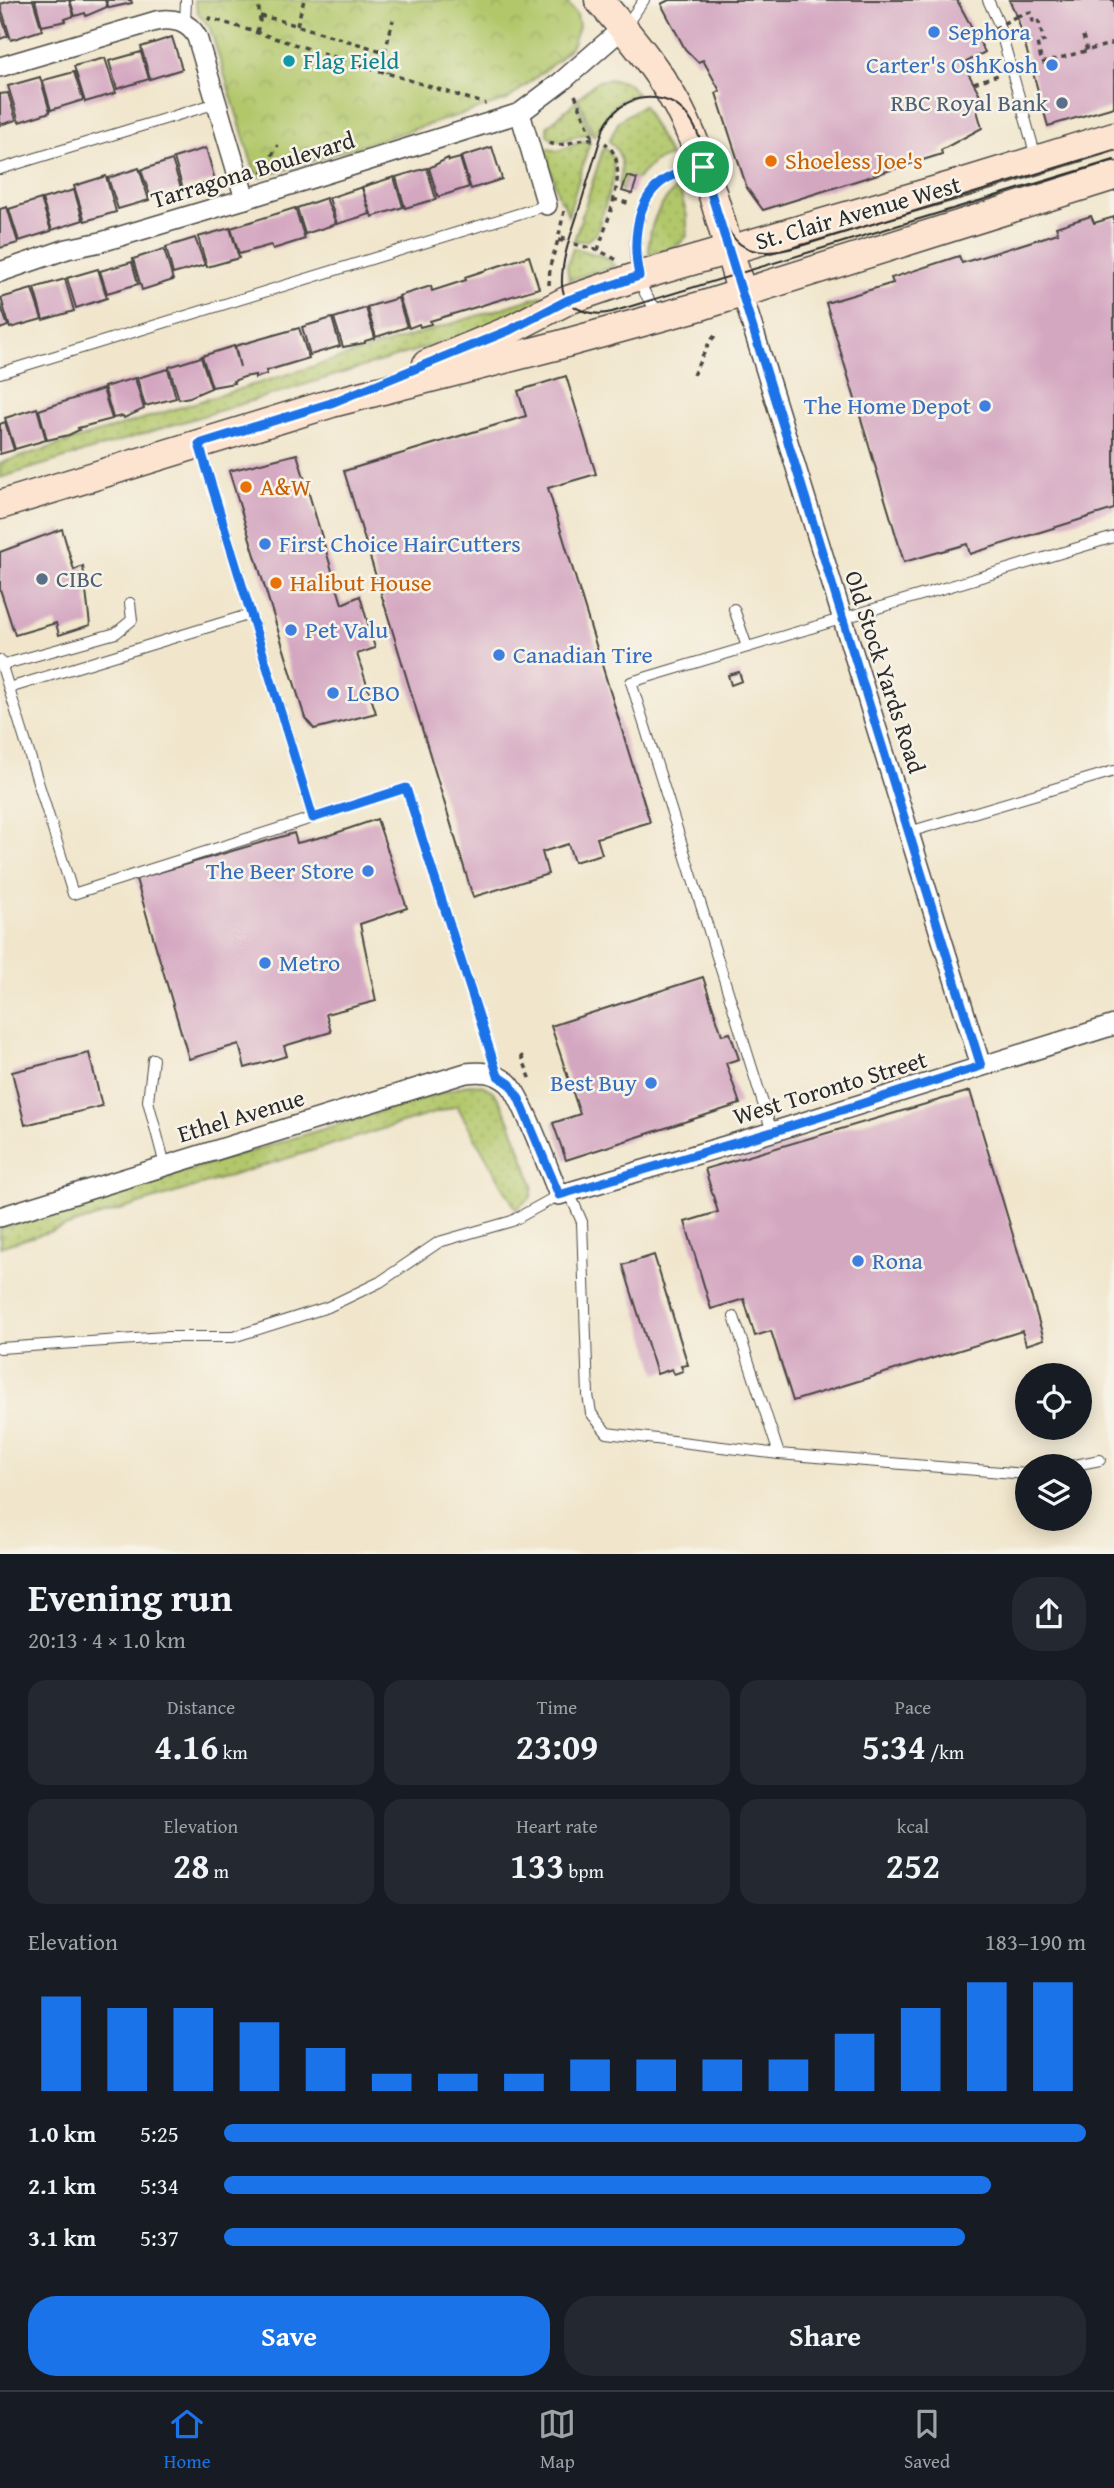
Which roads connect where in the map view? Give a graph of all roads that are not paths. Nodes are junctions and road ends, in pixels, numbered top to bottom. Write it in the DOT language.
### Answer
graph roads {
  1 [pos="186,0"];
  2 [pos="599,0"];
  3 [pos="644,0"];
  4 [pos="988,0"];
  5 [pos="195,24"];
  6 [pos="623,28"];
  7 [pos="0,68"];
  8 [pos="217,103"];
  9 [pos="520,113"];
  10 [pos="1114,136"];
  11 [pos="1037,159"];
  12 [pos="703,167"];
  13 [pos="0,169"];
  14 [pos="1114,176"];
  15 [pos="244,199"];
  16 [pos="547,205"];
  17 [pos="728,251"];
  18 [pos="0,272"];
  19 [pos="630,272"];
  20 [pos="742,293"];
  21 [pos="667,315"];
  22 [pos="0,373"];
  23 [pos="331,403"];
  24 [pos="199,444"];
  25 [pos="0,505"];
  26 [pos="1114,537"];
  27 [pos="130,603"];
  28 [pos="734,609"];
  29 [pos="251,614"];
  30 [pos="842,620"];
  31 [pos="747,647"];
  32 [pos="1,662"];
  33 [pos="9,688"];
  34 [pos="1114,771"];
  35 [pos="313,818"];
  36 [pos="909,832"];
  37 [pos="1114,1025"];
  38 [pos="153,1059"];
  39 [pos="981,1066"];
  40 [pos="498,1076"];
  41 [pos="772,1132"];
  42 [pos="165,1165"];
  43 [pos="564,1193"];
  44 [pos="0,1217"];
  45 [pos="734,1317"];
  46 [pos="0,1348"];
  47 [pos="779,1454"];
  48 [pos="1100,1460"];
  49 [pos="1092,1462"];
  50 [pos="1015,1473"];
  1 -- 5 [label="lane"];
  2 -- 6 [label="main road"];
  3 -- 6 [label="lane"];
  4 -- 11 [label="lane"];
  5 -- 7 [label="street"];
  5 -- 8 [label="street"];
  6 -- 9 [label="street, Tarragona Boulevard"];
  6 -- 12 [label="main road"];
  8 -- 13 [label="lane"];
  8 -- 15 [label="street"];
  9 -- 15 [label="street, Tarragona Boulevard"];
  9 -- 16 [label="street"];
  10 -- 11 [label="main road, St. Clair Avenue West"];
  11 -- 17 [label="main road, St. Clair Avenue West"];
  12 -- 17 [label="main road"];
  12 -- 19 [label="lane"];
  14 -- 20 [label="main road, St. Clair Avenue West"];
  15 -- 18 [label="street, Tarragona Boulevard"];
  16 -- 22 [label="lane"];
  17 -- 19 [label="main road, St. Clair Avenue West"];
  17 -- 20 [label="main road"];
  19 -- 21 [label="lane"];
  19 -- 23 [label="main road, St. Clair Avenue West"];
  20 -- 21 [label="main road, St. Clair Avenue West"];
  20 -- 30 [label="street, Old Stock Yards Road"];
  21 -- 23 [label="main road, St. Clair Avenue West"];
  23 -- 24 [label="main road, St. Clair Avenue West"];
  24 -- 25 [label="main road, St. Clair Avenue West"];
  24 -- 29 [label="lane"];
  26 -- 30 [label="lane"];
  27 -- 32 [label="lane"];
  28 -- 31 [label="lane"];
  29 -- 33 [label="lane"];
  29 -- 35 [label="lane"];
  30 -- 31 [label="lane"];
  30 -- 36 [label="street, Old Stock Yards Road"];
  31 -- 41 [label="lane"];
  32 -- 33 [label="lane"];
  33 -- 35 [label="lane"];
  34 -- 36 [label="lane"];
  35 -- 40 [label="lane"];
  36 -- 39 [label="street, Old Stock Yards Road"];
  37 -- 39 [label="street, West Toronto Street"];
  38 -- 42 [label="lane"];
  39 -- 41 [label="street, West Toronto Street"];
  40 -- 42 [label="street, Ethel Avenue"];
  40 -- 43 [label="street"];
  41 -- 43 [label="street, West Toronto Street"];
  42 -- 44 [label="street, Ethel Avenue"];
  43 -- 46 [label="lane"];
  43 -- 47 [label="lane"];
  45 -- 47 [label="lane"];
  47 -- 50 [label="lane"];
  48 -- 49 [label="lane"];
}
